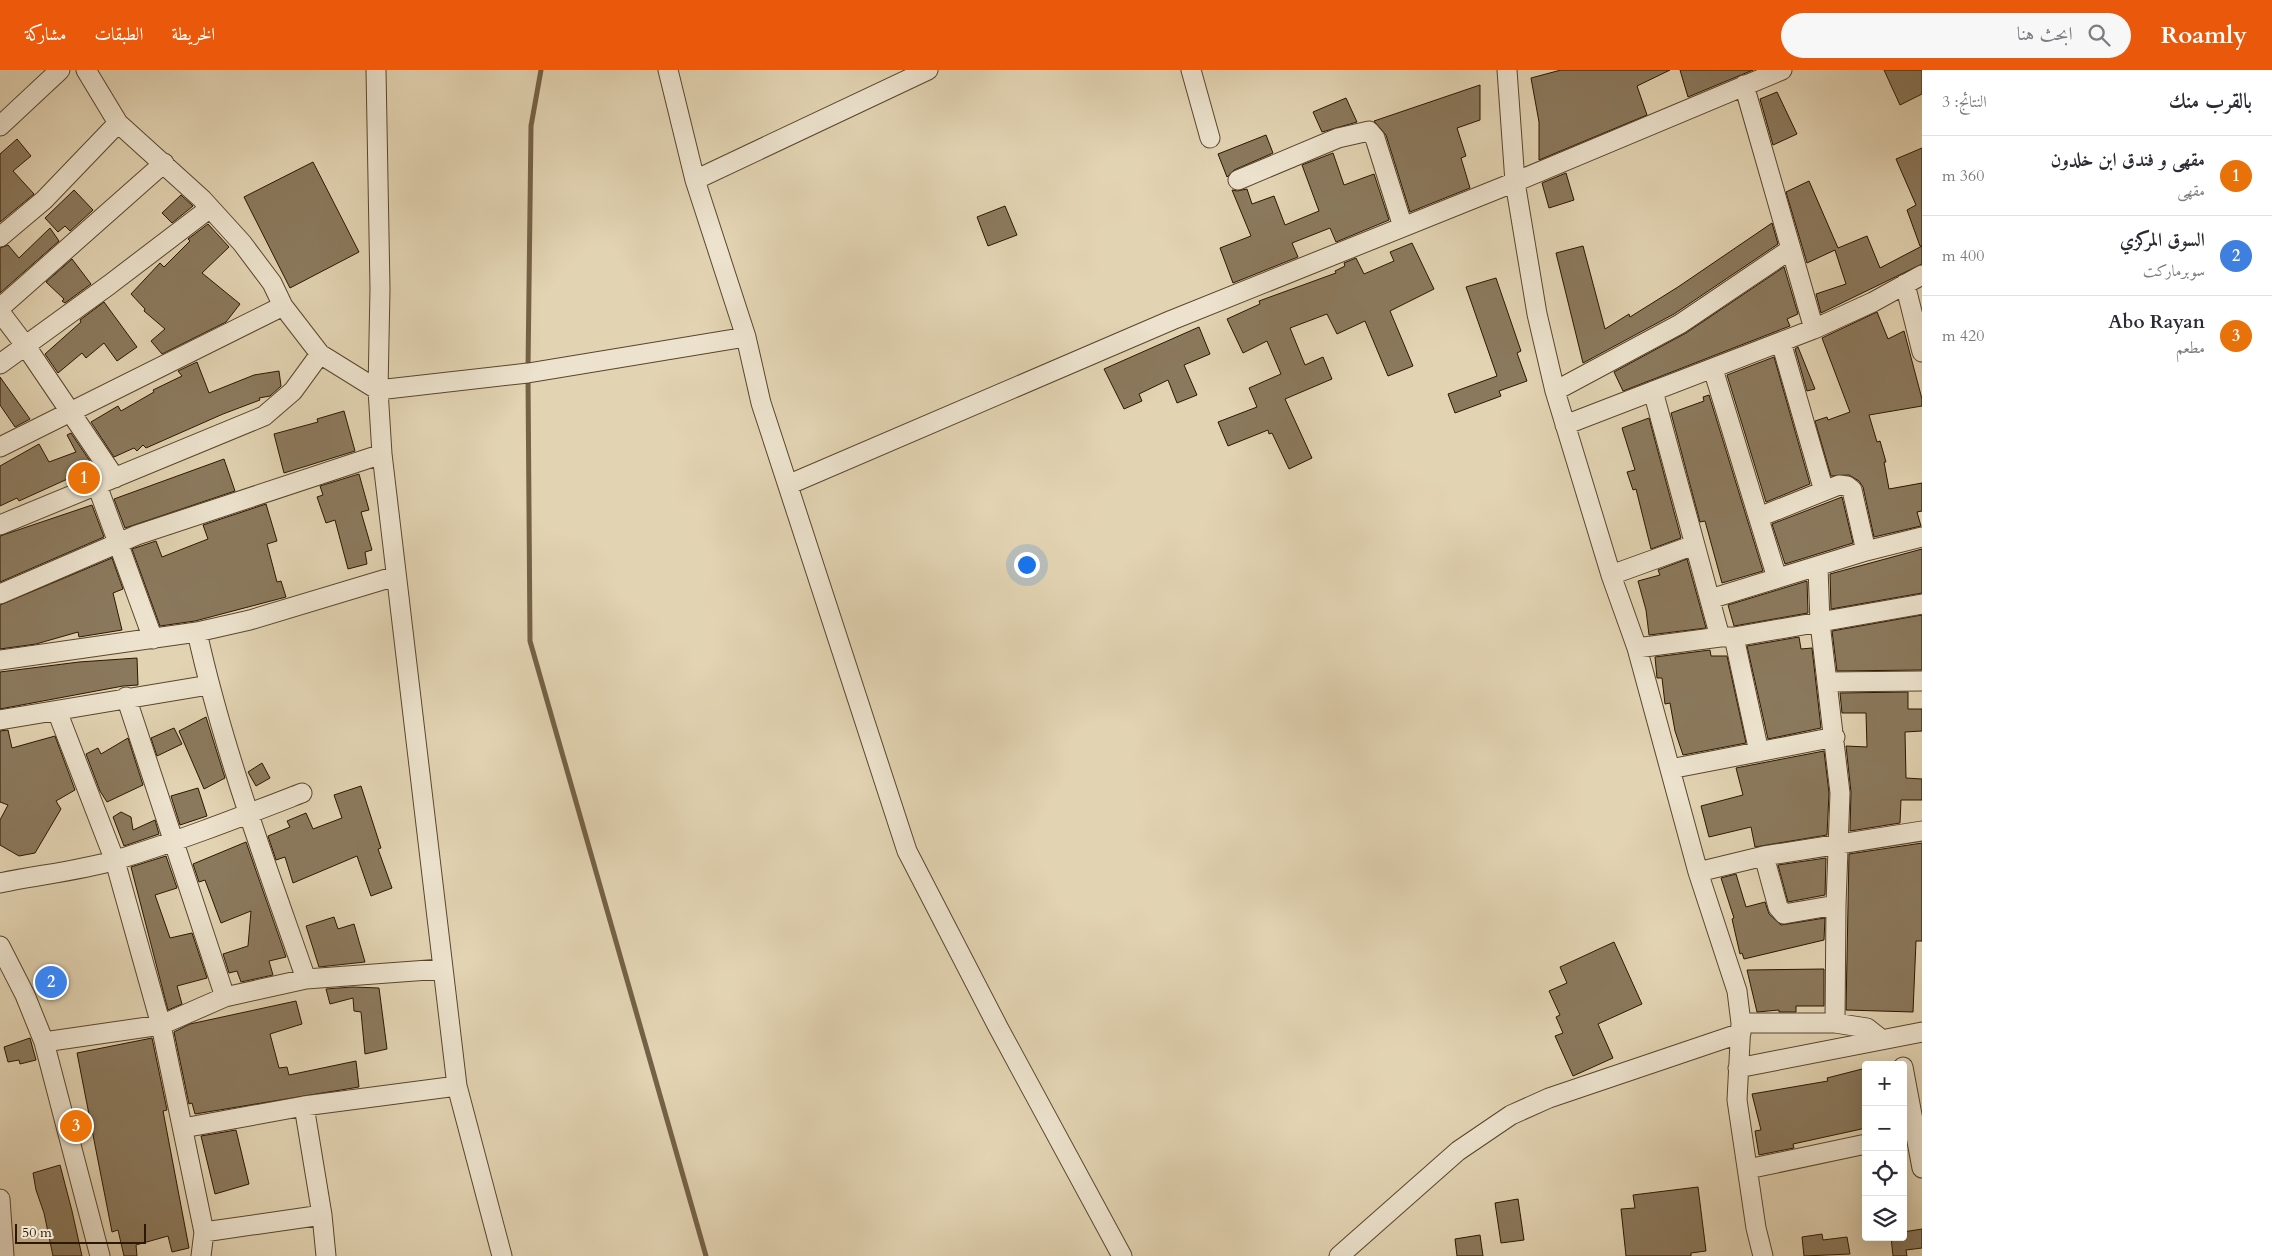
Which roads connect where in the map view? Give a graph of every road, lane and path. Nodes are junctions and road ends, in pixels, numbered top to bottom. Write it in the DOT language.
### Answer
graph roads {
  1 [pos="60,70"];
  2 [pos="86,70"];
  3 [pos="376,70"];
  4 [pos="668,70"];
  5 [pos="928,70"];
  6 [pos="1191,70"];
  7 [pos="1507,70"];
  8 [pos="1782,70"];
  9 [pos="1744,85"];
  10 [pos="118,123"];
  11 [pos="0,126"];
  12 [pos="1210,138"];
  13 [pos="164,163"];
  14 [pos="695,180"];
  15 [pos="1238,180"];
  16 [pos="1515,182"];
  17 [pos="210,208"];
  18 [pos="1403,227"];
  19 [pos="0,236"];
  20 [pos="1791,249"];
  21 [pos="1922,275"];
  22 [pos="1905,284"];
  23 [pos="283,306"];
  24 [pos="0,308"];
  25 [pos="0,312"];
  26 [pos="1814,329"];
  27 [pos="746,337"];
  28 [pos="1781,342"];
  29 [pos="25,345"];
  30 [pos="1922,352"];
  31 [pos="320,354"];
  32 [pos="0,364"];
  33 [pos="1713,369"];
  34 [pos="378,390"];
  35 [pos="1555,391"];
  36 [pos="1653,391"];
  37 [pos="71,413"];
  38 [pos="1565,425"];
  39 [pos="0,447"];
  40 [pos="382,454"];
  41 [pos="115,478"];
  42 [pos="790,484"];
  43 [pos="97,485"];
  44 [pos="1824,491"];
  45 [pos="1759,518"];
  46 [pos="0,525"];
  47 [pos="1922,537"];
  48 [pos="118,544"];
  49 [pos="1694,545"];
  50 [pos="1866,551"];
  51 [pos="1818,567"];
  52 [pos="1611,575"];
  53 [pos="396,576"];
  54 [pos="1777,578"];
  55 [pos="0,594"];
  56 [pos="1710,599"];
  57 [pos="1922,604"];
  58 [pos="1820,623"];
  59 [pos="197,632"];
  60 [pos="1727,637"];
  61 [pos="153,639"];
  62 [pos="1637,648"];
  63 [pos="0,660"];
  64 [pos="1922,681"];
  65 [pos="1828,682"];
  66 [pos="208,685"];
  67 [pos="126,697"];
  68 [pos="57,710"];
  69 [pos="0,720"];
  70 [pos="1835,736"];
  71 [pos="1759,752"];
  72 [pos="1670,769"];
  73 [pos="302,793"];
  74 [pos="249,813"];
  75 [pos="1922,830"];
  76 [pos="173,840"];
  77 [pos="1839,843"];
  78 [pos="1764,856"];
  79 [pos="115,860"];
  80 [pos="1698,872"];
  81 [pos="0,883"];
  82 [pos="1836,905"];
  83 [pos="0,946"];
  84 [pos="442,969"];
  85 [pos="306,979"];
  86 [pos="225,998"];
  87 [pos="161,1024"];
  88 [pos="1835,1024"];
  89 [pos="1741,1028"];
  90 [pos="1922,1032"];
  91 [pos="1889,1038"];
  92 [pos="44,1042"];
  93 [pos="1900,1061"];
  94 [pos="1738,1068"];
  95 [pos="457,1086"];
  96 [pos="1907,1090"];
  97 [pos="304,1106"];
  98 [pos="183,1128"];
  99 [pos="1914,1133"];
  100 [pos="1862,1145"];
  101 [pos="1922,1168"];
  102 [pos="1748,1169"];
  103 [pos="0,1199"];
  104 [pos="322,1215"];
  105 [pos="204,1232"];
  106 [pos="4,1256"];
  107 [pos="100,1256"];
  108 [pos="201,1256"];
  109 [pos="326,1256"];
  110 [pos="502,1256"];
  111 [pos="1122,1256"];
  112 [pos="1339,1256"];
  113 [pos="1763,1256"];
  1 -- 11 [label="street"];
  2 -- 10 [label="street"];
  3 -- 34 [label="street"];
  4 -- 14 [label="street"];
  5 -- 14 [label="street"];
  6 -- 12 [label="street"];
  7 -- 16 [label="street"];
  8 -- 9 [label="street"];
  9 -- 16 [label="street"];
  9 -- 20 [label="street"];
  10 -- 13 [label="street"];
  10 -- 19 [label="street"];
  13 -- 17 [label="street"];
  13 -- 24 [label="street"];
  14 -- 27 [label="street"];
  15 -- 18 [label="street"];
  16 -- 18 [label="street"];
  16 -- 35 [label="street"];
  17 -- 23 [label="street"];
  17 -- 29 [label="street"];
  18 -- 42 [label="street"];
  20 -- 26 [label="street"];
  20 -- 35 [label="street"];
  21 -- 22 [label="street"];
  22 -- 26 [label="street"];
  22 -- 30 [label="street"];
  23 -- 31 [label="street"];
  23 -- 37 [label="street"];
  25 -- 29 [label="street"];
  26 -- 28 [label="street"];
  27 -- 34 [label="street"];
  27 -- 42 [label="street"];
  28 -- 33 [label="street"];
  28 -- 44 [label="street"];
  29 -- 32 [label="street"];
  29 -- 37 [label="street"];
  31 -- 34 [label="street"];
  31 -- 41 [label="street"];
  33 -- 36 [label="street"];
  33 -- 45 [label="street"];
  34 -- 40 [label="street"];
  35 -- 38 [label="street"];
  36 -- 38 [label="street"];
  36 -- 49 [label="street"];
  37 -- 39 [label="street"];
  37 -- 41 [label="street"];
  38 -- 52 [label="street"];
  40 -- 48 [label="street"];
  40 -- 53 [label="street"];
  41 -- 43 [label="street"];
  42 -- 111 [label="street"];
  43 -- 46 [label="street"];
  43 -- 48 [label="street"];
  44 -- 45 [label="street"];
  44 -- 50 [label="street"];
  45 -- 54 [label="street"];
  47 -- 50 [label="street"];
  48 -- 55 [label="street"];
  48 -- 61 [label="street"];
  49 -- 52 [label="street"];
  49 -- 56 [label="street"];
  50 -- 51 [label="street"];
  51 -- 54 [label="street"];
  51 -- 58 [label="street"];
  52 -- 62 [label="street"];
  53 -- 59 [label="street"];
  53 -- 84 [label="street"];
  54 -- 56 [label="street"];
  56 -- 60 [label="street"];
  57 -- 58 [label="street"];
  58 -- 60 [label="street"];
  58 -- 65 [label="street"];
  59 -- 61 [label="street"];
  59 -- 66 [label="street"];
  60 -- 62 [label="street"];
  60 -- 71 [label="street"];
  61 -- 63 [label="street"];
  62 -- 72 [label="street"];
  64 -- 65 [label="street"];
  65 -- 70 [label="street"];
  66 -- 67 [label="street"];
  66 -- 74 [label="street"];
  67 -- 68 [label="street"];
  67 -- 76 [label="street"];
  68 -- 69 [label="street"];
  68 -- 79 [label="street"];
  70 -- 71 [label="street"];
  70 -- 77 [label="street"];
  71 -- 72 [label="street"];
  72 -- 80 [label="street"];
  73 -- 74 [label="street"];
  74 -- 76 [label="street"];
  74 -- 85 [label="street"];
  75 -- 77 [label="street"];
  76 -- 79 [label="street"];
  76 -- 86 [label="street"];
  77 -- 78 [label="street"];
  77 -- 82 [label="street"];
  78 -- 80 [label="street"];
  78 -- 82 [label="street"];
  79 -- 81 [label="street"];
  79 -- 87 [label="street"];
  80 -- 89 [label="street"];
  82 -- 88 [label="street"];
  83 -- 92 [label="street"];
  84 -- 85 [label="street"];
  84 -- 95 [label="street"];
  85 -- 86 [label="street"];
  86 -- 87 [label="street"];
  87 -- 92 [label="street"];
  87 -- 98 [label="street"];
  88 -- 89 [label="street"];
  88 -- 91 [label="street"];
  89 -- 94 [label="street"];
  89 -- 112 [label="street"];
  90 -- 91 [label="street"];
  91 -- 93 [label="street"];
  91 -- 94 [label="street"];
  92 -- 107 [label="street"];
  94 -- 102 [label="street"];
  95 -- 97 [label="street"];
  95 -- 110 [label="street"];
  96 -- 99 [label="street"];
  97 -- 98 [label="street"];
  97 -- 104 [label="street"];
  98 -- 105 [label="street"];
  99 -- 101 [label="street"];
  100 -- 102 [label="street"];
  102 -- 113 [label="street"];
  103 -- 106 [label="street"];
  104 -- 105 [label="street"];
  104 -- 109 [label="street"];
  105 -- 108 [label="street"];
}
